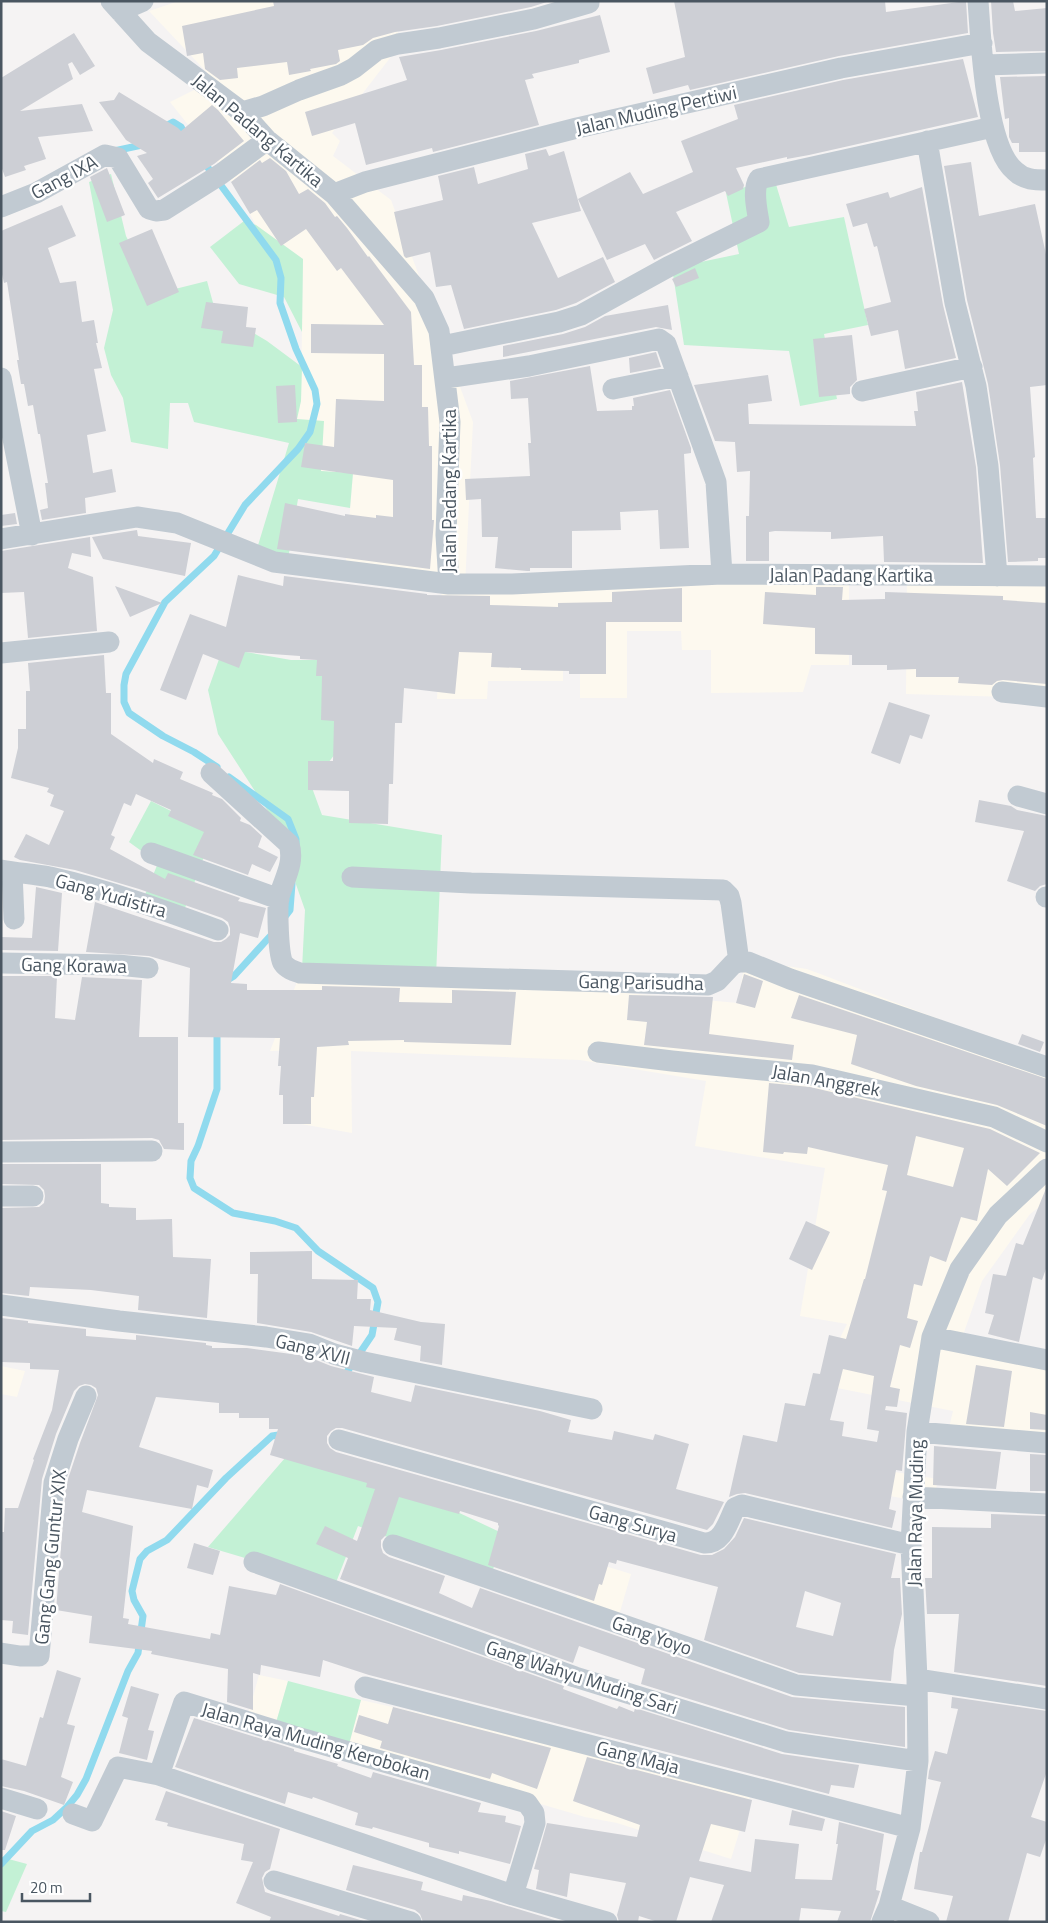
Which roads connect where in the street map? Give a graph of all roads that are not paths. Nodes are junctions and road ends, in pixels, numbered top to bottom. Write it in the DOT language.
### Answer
graph roads {
  1 [pos="143,1"];
  2 [pos="978,1"];
  3 [pos="588,4"];
  4 [pos="116,6"];
  5 [pos="982,43"];
  6 [pos="1047,63"];
  7 [pos="984,65"];
  8 [pos="242,112"];
  9 [pos="993,127"];
  10 [pos="267,140"];
  11 [pos="927,141"];
  12 [pos="1047,180"];
  13 [pos="334,194"];
  14 [pos="2,204"];
  15 [pos="442,346"];
  16 [pos="972,367"];
  17 [pos="678,376"];
  18 [pos="1,378"];
  19 [pos="446,378"];
  20 [pos="613,389"];
  21 [pos="862,391"];
  22 [pos="32,534"];
  23 [pos="1,539"];
  24 [pos="722,574"];
  25 [pos="997,576"];
  26 [pos="1047,576"];
  27 [pos="449,584"];
  28 [pos="109,642"];
  29 [pos="1,653"];
  30 [pos="1002,692"];
  31 [pos="1047,697"];
  32 [pos="211,773"];
  33 [pos="1018,796"];
  34 [pos="1047,804"];
  35 [pos="151,853"];
  36 [pos="6,871"];
  37 [pos="352,877"];
  38 [pos="279,899"];
  39 [pos="14,919"];
  40 [pos="218,930"];
  41 [pos="739,962"];
  42 [pos="1,964"];
  43 [pos="148,968"];
  44 [pos="598,1052"];
  45 [pos="1047,1067"];
  46 [pos="1047,1142"];
  47 [pos="152,1151"];
  48 [pos="1,1152"];
  49 [pos="1047,1169"];
  50 [pos="1,1196"];
  51 [pos="33,1196"];
  52 [pos="1,1305"];
  53 [pos="932,1338"];
  54 [pos="1047,1360"];
  55 [pos="86,1396"];
  56 [pos="592,1409"];
  57 [pos="917,1432"];
  58 [pos="340,1440"];
  59 [pos="1047,1443"];
  60 [pos="913,1498"];
  61 [pos="1047,1504"];
  62 [pos="393,1545"];
  63 [pos="911,1545"];
  64 [pos="254,1562"];
  65 [pos="1,1653"];
  66 [pos="365,1687"];
  67 [pos="917,1688"];
  68 [pos="1047,1699"];
  69 [pos="918,1761"];
  70 [pos="160,1774"];
  71 [pos="1,1798"];
  72 [pos="37,1809"];
  73 [pos="73,1814"];
  74 [pos="910,1828"];
  75 [pos="274,1881"];
  76 [pos="513,1895"];
  77 [pos="886,1914"];
  78 [pos="411,1922"];
  79 [pos="607,1922"];
  80 [pos="929,1922"];
  1 -- 4 [label="street"];
  2 -- 5 [label="street"];
  3 -- 8 [label="street"];
  4 -- 8 [label="street, Jalan Padang Kartika"];
  5 -- 7 [label="street"];
  5 -- 13 [label="street, Jalan Muding Pertiwi"];
  6 -- 7 [label="street"];
  7 -- 9 [label="street"];
  8 -- 10 [label="street, Jalan Padang Kartika"];
  9 -- 11 [label="street"];
  9 -- 12 [label="street"];
  10 -- 13 [label="street, Jalan Padang Kartika"];
  10 -- 14 [label="street, Gang IXA"];
  11 -- 15 [label="street"];
  11 -- 16 [label="street"];
  13 -- 15 [label="street, Jalan Padang Kartika"];
  15 -- 19 [label="street, Jalan Padang Kartika"];
  16 -- 21 [label="street"];
  16 -- 25 [label="street"];
  17 -- 19 [label="street"];
  17 -- 20 [label="street"];
  17 -- 24 [label="street"];
  18 -- 22 [label="street"];
  19 -- 27 [label="street, Jalan Padang Kartika"];
  22 -- 23 [label="street"];
  22 -- 27 [label="street"];
  24 -- 25 [label="street, Jalan Padang Kartika"];
  24 -- 27 [label="street, Jalan Padang Kartika"];
  25 -- 26 [label="street, Jalan Padang Kartika"];
  28 -- 29 [label="street"];
  30 -- 31 [label="street"];
  32 -- 38 [label="street"];
  33 -- 34 [label="street"];
  35 -- 38 [label="street"];
  36 -- 39 [label="street"];
  36 -- 40 [label="street, Gang Yudistira"];
  37 -- 41 [label="street"];
  38 -- 41 [label="street, Gang Parisudha"];
  41 -- 45 [label="street"];
  42 -- 43 [label="street, Gang Korawa"];
  44 -- 46 [label="street, Jalan Anggrek"];
  47 -- 48 [label="street"];
  49 -- 53 [label="street, Jalan Raya Muding"];
  50 -- 51 [label="street"];
  52 -- 56 [label="street, Gang XVII"];
  53 -- 54 [label="street"];
  53 -- 57 [label="street, Jalan Raya Muding"];
  55 -- 65 [label="street, Gang Gang Guntur XIX"];
  57 -- 59 [label="street"];
  57 -- 60 [label="street, Jalan Raya Muding"];
  58 -- 63 [label="street, Gang Surya"];
  60 -- 61 [label="street"];
  60 -- 63 [label="street, Jalan Raya Muding"];
  62 -- 67 [label="street, Gang Yoyo"];
  63 -- 67 [label="street, Jalan Raya Muding"];
  64 -- 69 [label="street, Gang Wahyu Muding Sari"];
  66 -- 74 [label="street, Gang Maja"];
  67 -- 68 [label="street, Gang Yoyo"];
  67 -- 69 [label="street, Jalan Raya Muding"];
  69 -- 74 [label="street, Jalan Raya Muding"];
  70 -- 73 [label="street"];
  70 -- 76 [label="street"];
  70 -- 76 [label="street, Jalan Raya Muding Kerobokan"];
  71 -- 72 [label="street"];
  74 -- 77 [label="street, Jalan Raya Muding"];
  75 -- 78 [label="street"];
  76 -- 79 [label="street"];
  77 -- 80 [label="street"];
}
